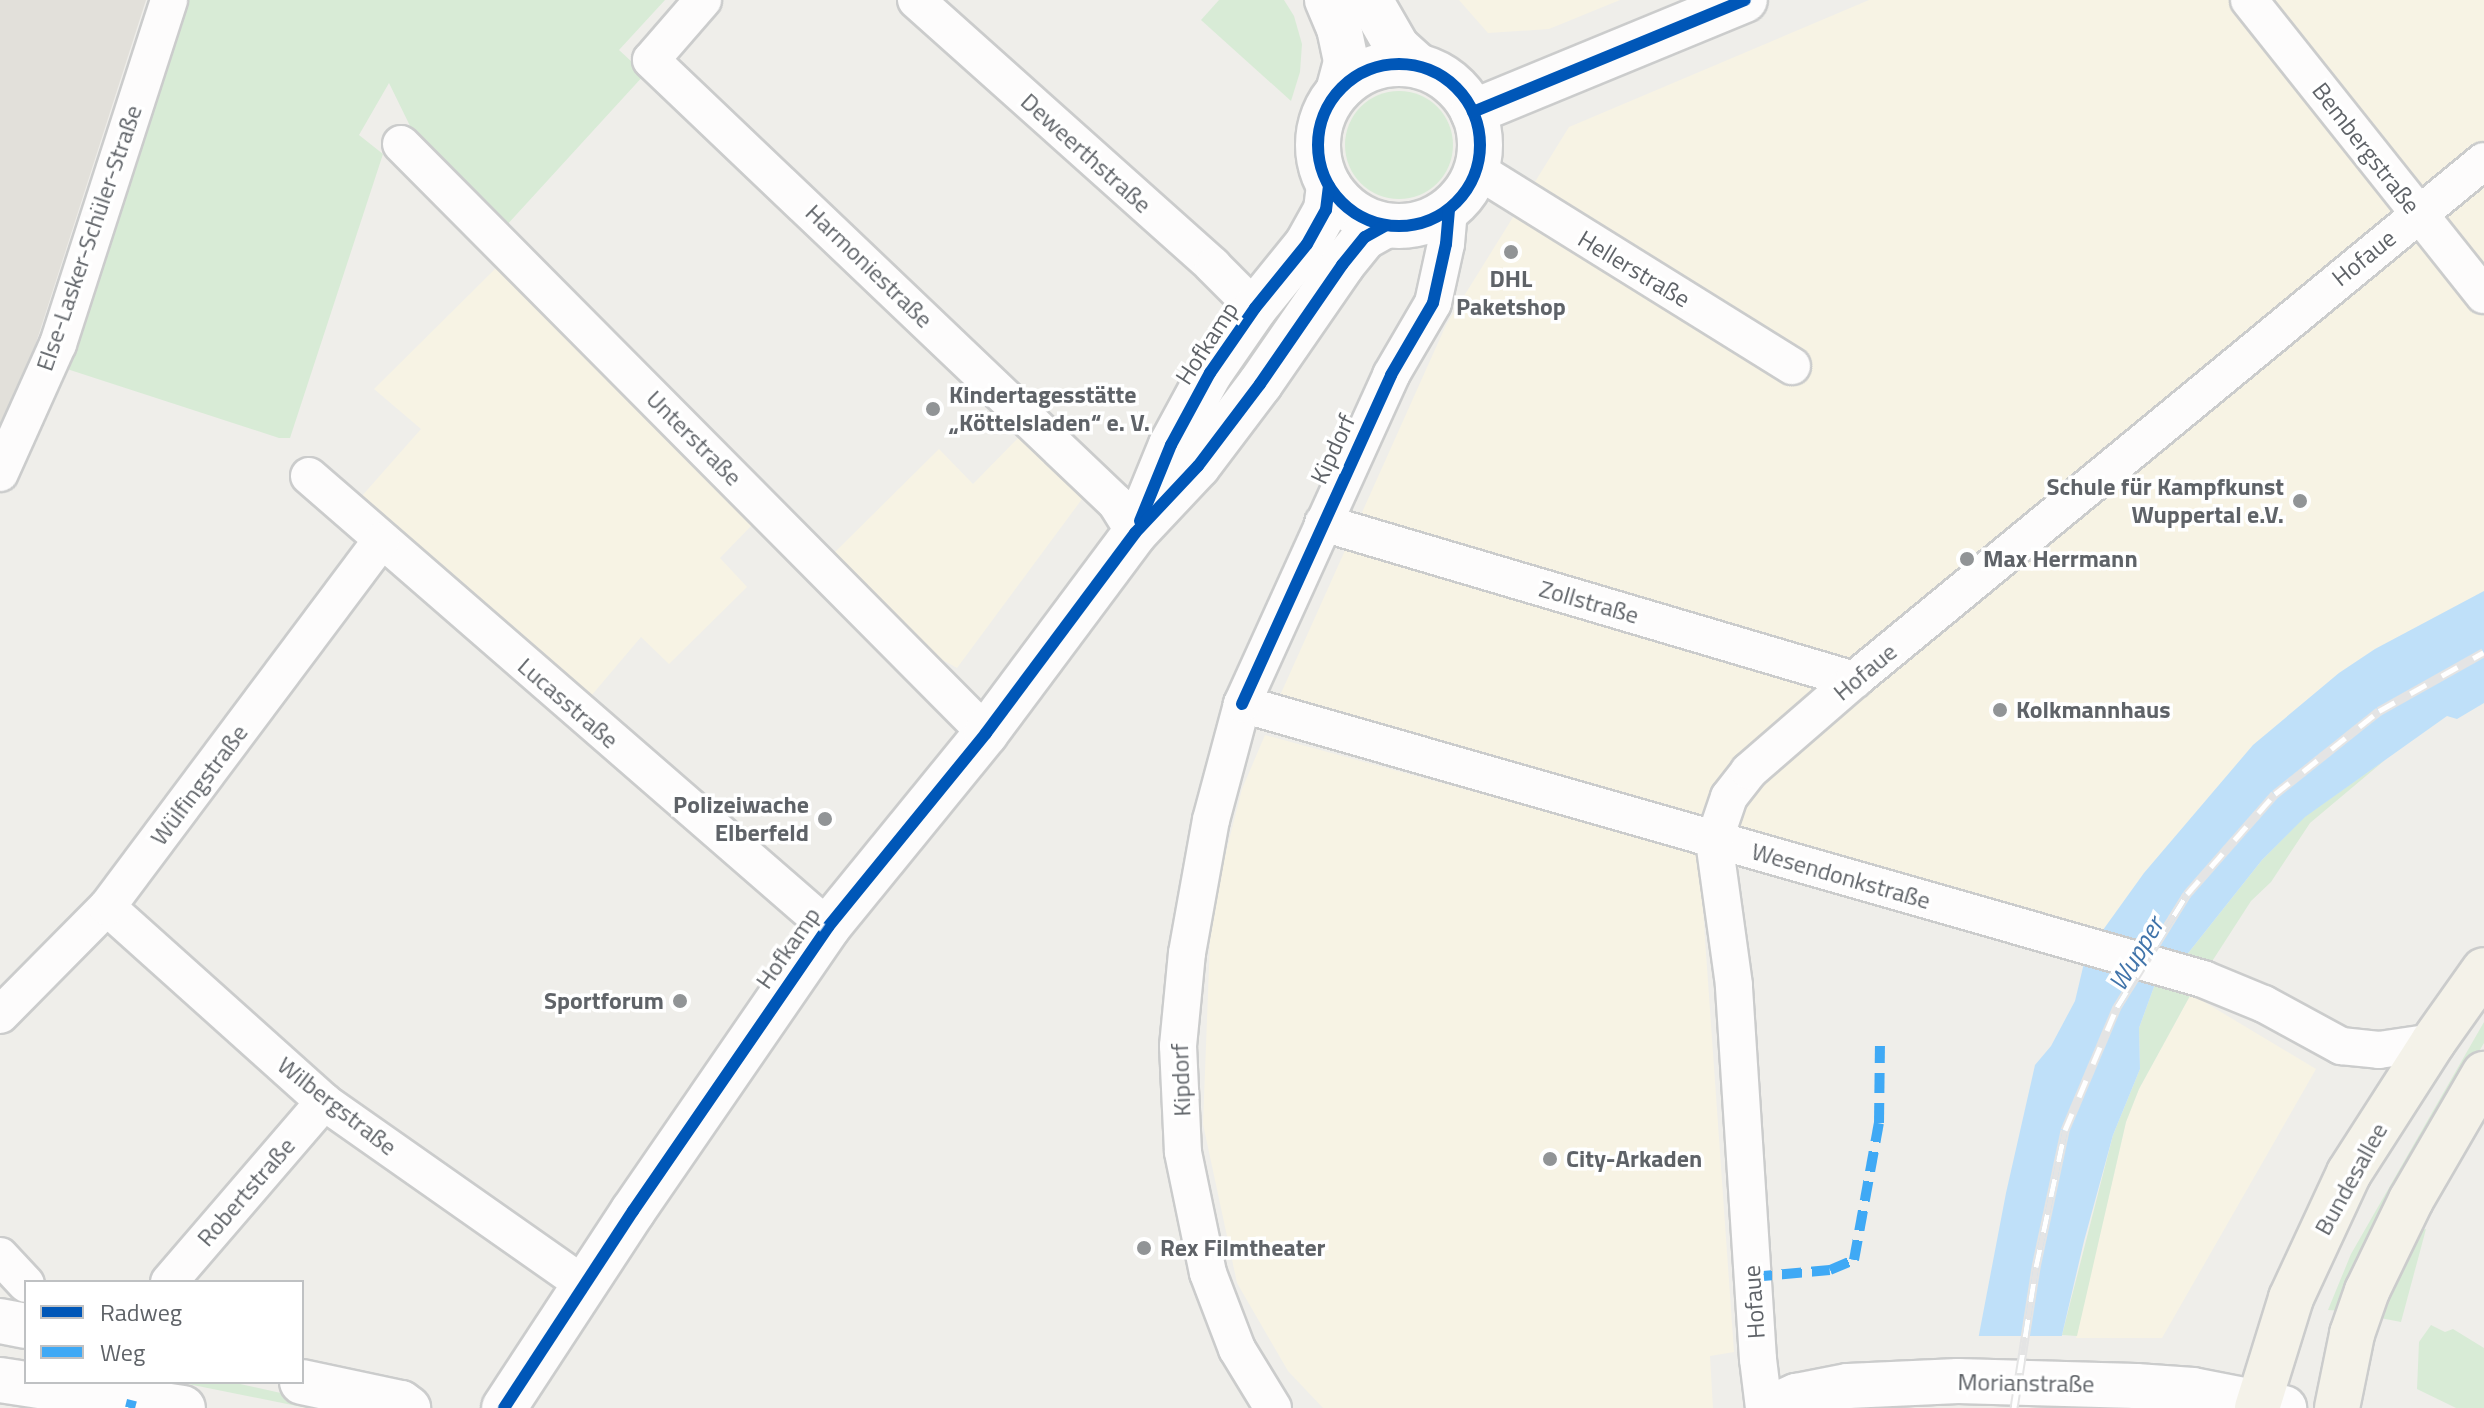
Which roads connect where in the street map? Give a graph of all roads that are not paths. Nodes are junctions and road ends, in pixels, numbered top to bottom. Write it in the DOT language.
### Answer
graph roads {
  1 [pos="169,0"];
  2 [pos="703,0"];
  3 [pos="916,0"];
  4 [pos="1327,0"];
  5 [pos="1370,0"];
  6 [pos="1745,0"];
  7 [pos="2249,0"];
  8 [pos="1418,66"];
  9 [pos="1338,91"];
  10 [pos="1473,112"];
  11 [pos="401,144"];
  12 [pos="2484,161"];
  13 [pos="1477,170"];
  14 [pos="1329,186"];
  15 [pos="1449,210"];
  16 [pos="2419,214"];
  17 [pos="1385,226"];
  18 [pos="2484,295"];
  19 [pos="1255,308"];
  20 [pos="1290,340"];
  21 [pos="1792,366"];
  22 [pos="0,473"];
  23 [pos="309,476"];
  24 [pos="1323,523"];
  25 [pos="1135,533"];
  26 [pos="381,541"];
  27 [pos="1854,680"];
  28 [pos="1242,704"];
  29 [pos="986,733"];
  30 [pos="1714,841"];
  31 [pos="107,907"];
  32 [pos="828,927"];
  33 [pos="2484,970"];
  34 [pos="0,1015"];
  35 [pos="2433,1042"];
  36 [pos="2484,1074"];
  37 [pos="324,1102"];
  38 [pos="0,1256"];
  39 [pos="171,1280"];
  40 [pos="24,1282"];
  41 [pos="584,1285"];
  42 [pos="0,1321"];
  43 [pos="24,1326"];
  44 [pos="0,1380"];
  45 [pos="24,1382"];
  46 [pos="304,1382"];
  47 [pos="50,1384"];
  48 [pos="137,1391"];
  49 [pos="2267,1406"];
  50 [pos="183,1408"];
  51 [pos="408,1408"];
  52 [pos="504,1408"];
  53 [pos="1273,1408"];
  54 [pos="1766,1408"];
  55 [pos="2337,1408"];
  1 -- 22 [label="street, Else-Lasker-Schüler-Straße"];
  2 -- 25 [label="street, Harmoniestraße"];
  3 -- 19 [label="street, Deweerthstraße"];
  4 -- 9 [label="street"];
  5 -- 8 [label="street"];
  6 -- 10 [label="street"];
  7 -- 16 [label="street, Bembergstraße"];
  8 -- 9 [label="street"];
  8 -- 10 [label="street"];
  9 -- 14 [label="street"];
  10 -- 13 [label="street"];
  11 -- 29 [label="street, Unterstraße"];
  12 -- 16 [label="street, Hofaue"];
  13 -- 15 [label="street"];
  13 -- 21 [label="street, Hellerstraße"];
  14 -- 17 [label="street"];
  14 -- 19 [label="street, Hofkamp"];
  15 -- 17 [label="street"];
  15 -- 24 [label="street, Kipdorf"];
  16 -- 18 [label="street, Bembergstraße"];
  16 -- 27 [label="street, Hofaue"];
  17 -- 20 [label="street, Hofkamp"];
  19 -- 20 [label="street"];
  19 -- 25 [label="street, Hofkamp"];
  20 -- 25 [label="street, Hofkamp"];
  23 -- 26 [label="street, Lucasstraße"];
  24 -- 27 [label="street, Zollstraße"];
  24 -- 28 [label="street, Kipdorf"];
  25 -- 29 [label="street, Hofkamp"];
  26 -- 31 [label="street, Wülfingstraße"];
  26 -- 32 [label="street, Lucasstraße"];
  27 -- 30 [label="street, Hofaue"];
  28 -- 30 [label="street, Wesendonkstraße"];
  28 -- 53 [label="street, Kipdorf"];
  29 -- 32 [label="street, Hofkamp"];
  30 -- 35 [label="street, Wesendonkstraße"];
  30 -- 54 [label="street, Hofaue"];
  31 -- 34 [label="street, Wülfingstraße"];
  31 -- 37 [label="street, Wilbergstraße"];
  32 -- 41 [label="street, Hofkamp"];
  33 -- 35 [label="main road, Bundesallee"];
  35 -- 49 [label="main road, Bundesallee"];
  36 -- 55 [label="main road"];
  37 -- 39 [label="street, Robertstraße"];
  37 -- 41 [label="street, Wilbergstraße"];
  38 -- 40 [label="street"];
  41 -- 52 [label="street, Hofkamp"];
  42 -- 43 [label="street"];
  44 -- 45 [label="street"];
  46 -- 51 [label="street"];
  47 -- 48 [label="street"];
  48 -- 50 [label="street"];
  49 -- 54 [label="street, Morianstraße"];
}
